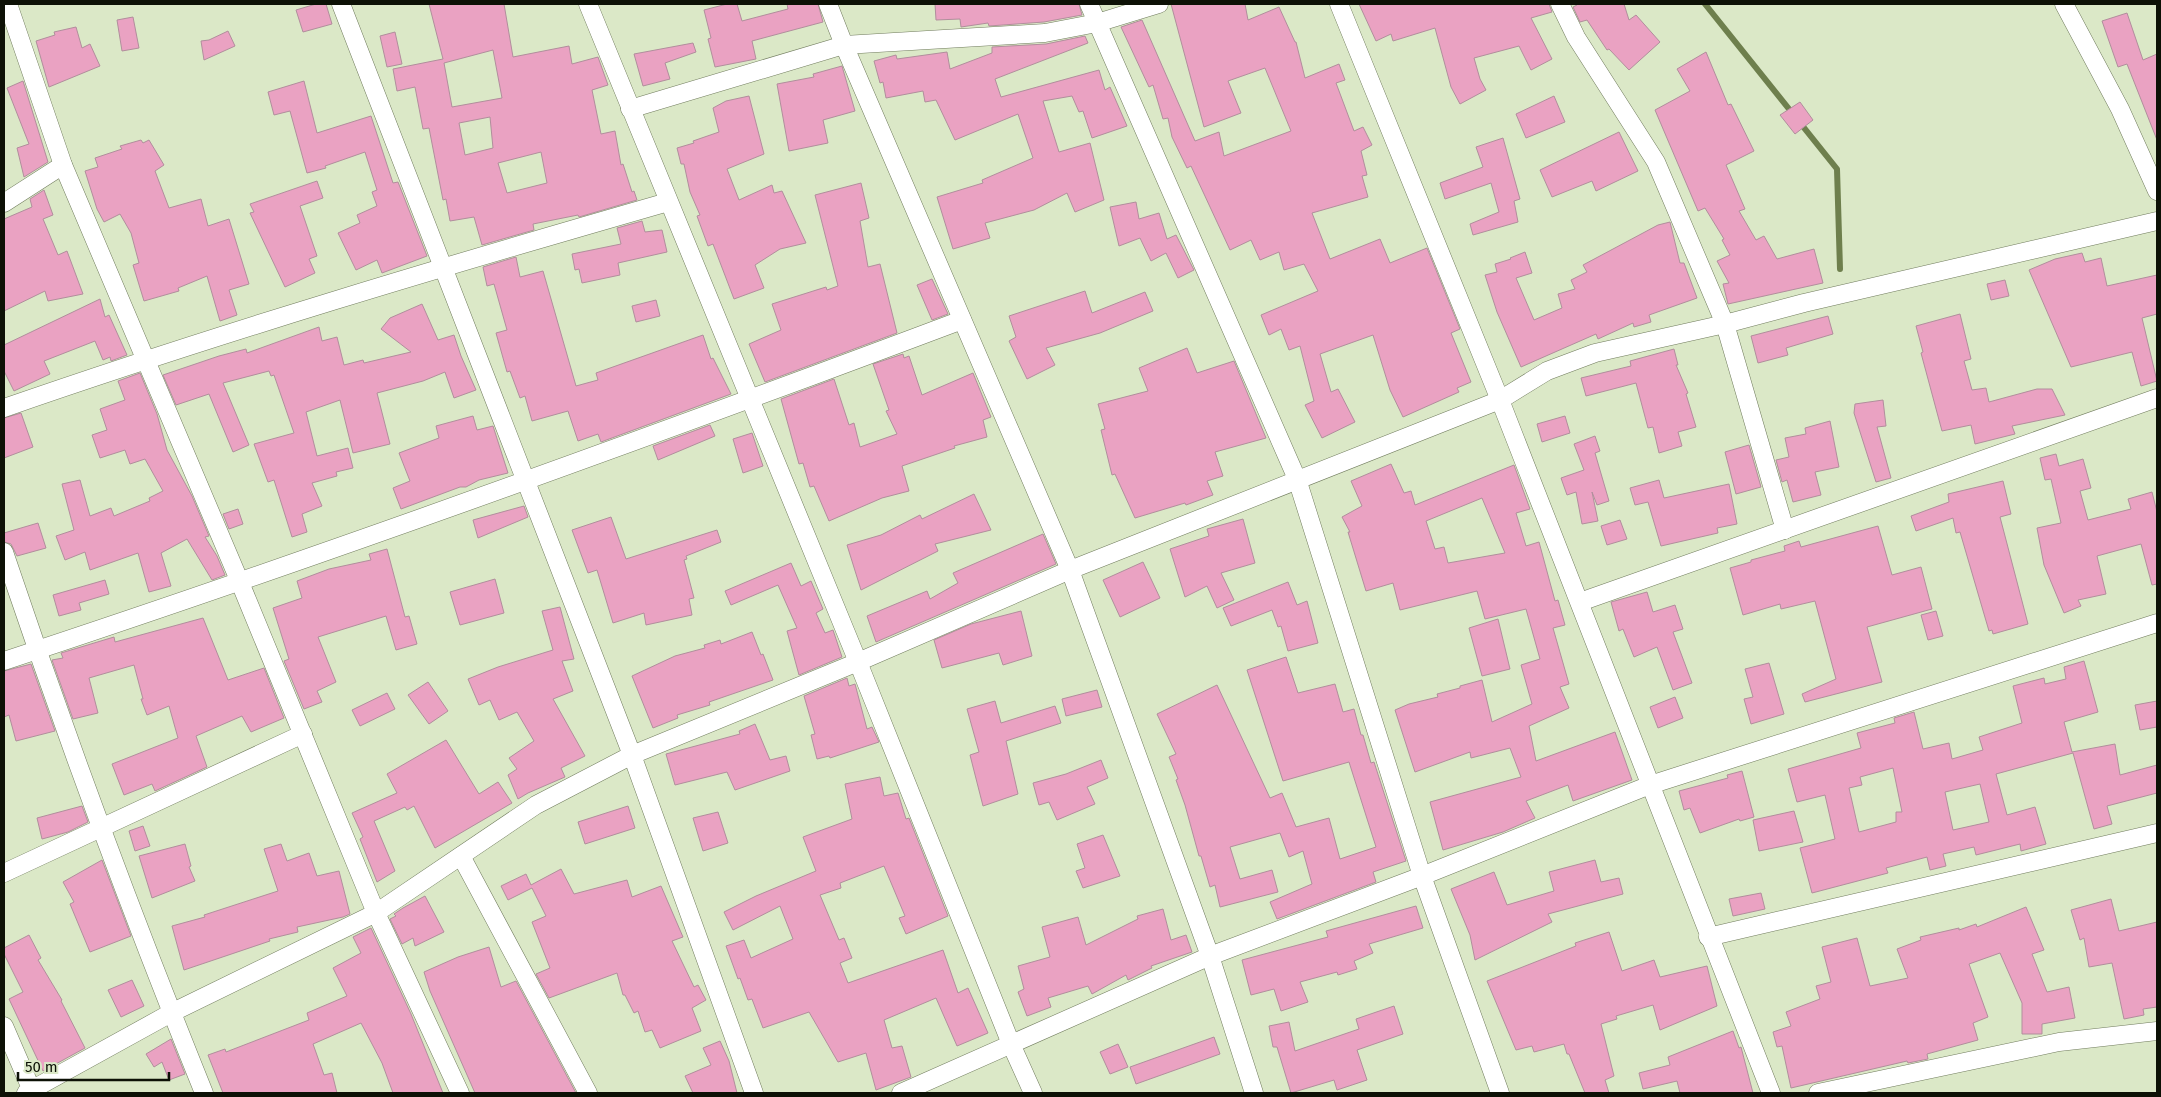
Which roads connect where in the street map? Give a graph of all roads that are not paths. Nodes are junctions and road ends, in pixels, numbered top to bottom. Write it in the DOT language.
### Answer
graph roads {
  1 [pos="8,4"];
  2 [pos="341,4"];
  3 [pos="588,4"];
  4 [pos="828,4"];
  5 [pos="1089,4"];
  6 [pos="1158,4"];
  7 [pos="1339,4"];
  8 [pos="1560,4"];
  9 [pos="2065,4"];
  10 [pos="1098,23"];
  11 [pos="844,45"];
  12 [pos="630,109"];
  13 [pos="63,165"];
  14 [pos="2157,191"];
  15 [pos="668,202"];
  16 [pos="4,203"];
  17 [pos="2157,221"];
  18 [pos="443,266"];
  19 [pos="962,320"];
  20 [pos="1725,324"];
  21 [pos="145,359"];
  22 [pos="2157,398"];
  23 [pos="750,400"];
  24 [pos="1500,400"];
  25 [pos="4,408"];
  26 [pos="1297,479"];
  27 [pos="526,480"];
  28 [pos="1785,530"];
  29 [pos="4,552"];
  30 [pos="1070,570"];
  31 [pos="239,580"];
  32 [pos="1580,602"];
  33 [pos="2157,623"];
  34 [pos="36,650"];
  35 [pos="4,660"];
  36 [pos="858,662"];
  37 [pos="302,734"];
  38 [pos="632,755"];
  39 [pos="1650,784"];
  40 [pos="102,828"];
  41 [pos="2157,833"];
  42 [pos="461,856"];
  43 [pos="4,872"];
  44 [pos="1422,876"];
  45 [pos="376,913"];
  46 [pos="1708,937"];
  47 [pos="1210,956"];
  48 [pos="171,1013"];
  49 [pos="4,1026"];
  50 [pos="2157,1031"];
  51 [pos="1011,1044"];
  52 [pos="31,1092"];
  53 [pos="204,1093"];
  54 [pos="460,1093"];
  55 [pos="588,1093"];
  56 [pos="754,1093"];
  57 [pos="901,1093"];
  58 [pos="1033,1093"];
  59 [pos="1254,1093"];
  60 [pos="1500,1093"];
  61 [pos="1771,1093"];
  62 [pos="1818,1093"];
  1 -- 13 [label="street"];
  2 -- 18 [label="street"];
  3 -- 12 [label="street"];
  4 -- 11 [label="street"];
  5 -- 10 [label="street"];
  6 -- 10 [label="street"];
  7 -- 24 [label="street"];
  8 -- 20 [label="street"];
  9 -- 14 [label="street"];
  10 -- 11 [label="street"];
  10 -- 26 [label="street"];
  11 -- 12 [label="street"];
  11 -- 19 [label="street"];
  12 -- 15 [label="street"];
  13 -- 16 [label="street"];
  13 -- 21 [label="street"];
  15 -- 18 [label="street"];
  15 -- 23 [label="street"];
  17 -- 20 [label="street"];
  18 -- 21 [label="street"];
  18 -- 27 [label="street"];
  19 -- 23 [label="street"];
  19 -- 30 [label="street"];
  20 -- 24 [label="street"];
  20 -- 28 [label="street"];
  21 -- 25 [label="street"];
  21 -- 31 [label="street"];
  22 -- 28 [label="street"];
  23 -- 27 [label="street"];
  23 -- 36 [label="street"];
  24 -- 26 [label="street"];
  24 -- 32 [label="street"];
  26 -- 30 [label="street"];
  26 -- 44 [label="street"];
  27 -- 31 [label="street"];
  27 -- 38 [label="street"];
  28 -- 32 [label="street"];
  29 -- 34 [label="street"];
  30 -- 36 [label="street"];
  30 -- 47 [label="street"];
  31 -- 34 [label="street"];
  31 -- 37 [label="street"];
  32 -- 39 [label="street"];
  33 -- 39 [label="street"];
  34 -- 35 [label="street"];
  34 -- 40 [label="street"];
  36 -- 38 [label="street"];
  36 -- 51 [label="street"];
  37 -- 40 [label="street"];
  37 -- 45 [label="street"];
  38 -- 42 [label="street"];
  38 -- 56 [label="street"];
  39 -- 44 [label="street"];
  39 -- 46 [label="street"];
  40 -- 43 [label="street"];
  40 -- 48 [label="street"];
  41 -- 46 [label="street"];
  42 -- 45 [label="street"];
  42 -- 55 [label="street"];
  44 -- 47 [label="street"];
  44 -- 60 [label="street"];
  45 -- 48 [label="street"];
  45 -- 54 [label="street"];
  46 -- 61 [label="street"];
  47 -- 51 [label="street"];
  47 -- 59 [label="street"];
  48 -- 52 [label="street"];
  48 -- 53 [label="street"];
  49 -- 52 [label="street"];
  50 -- 62 [label="street"];
  51 -- 57 [label="street"];
  51 -- 58 [label="street"];
}
